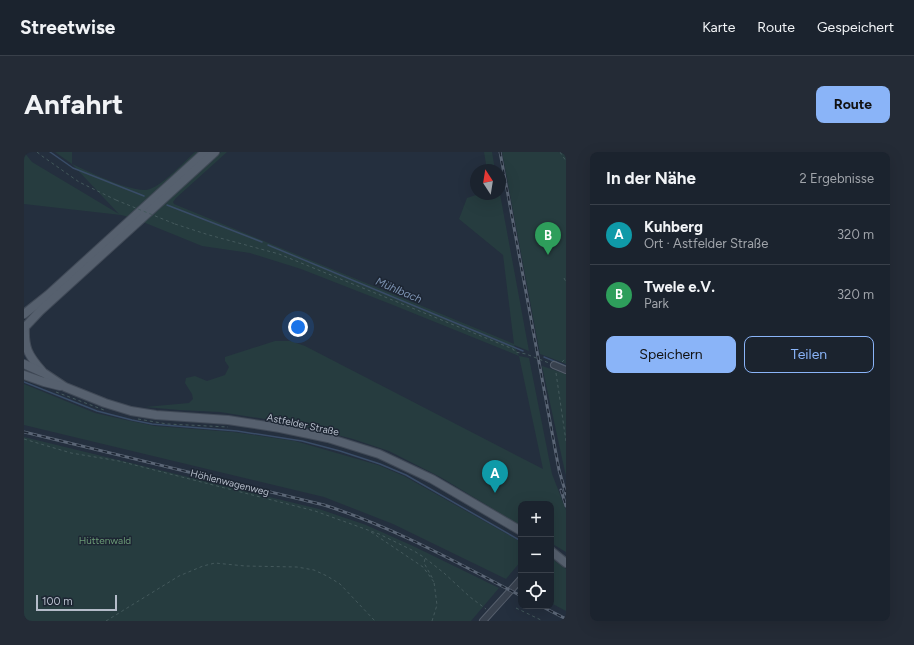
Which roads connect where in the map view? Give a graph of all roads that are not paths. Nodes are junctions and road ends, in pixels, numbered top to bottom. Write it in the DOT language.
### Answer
graph roads {
  1 [pos="205,152"];
  2 [pos="215,152"];
  3 [pos="24,314"];
  4 [pos="24,327"];
  5 [pos="24,364"];
  6 [pos="554,365"];
  7 [pos="566,370"];
  8 [pos="44,373"];
  9 [pos="24,375"];
  10 [pos="65,387"];
  11 [pos="518,529"];
  12 [pos="554,553"];
  13 [pos="566,563"];
  14 [pos="518,582"];
  15 [pos="483,621"];
  1 -- 3 [label="main road"];
  2 -- 4 [label="main road"];
  4 -- 8 [label="main road"];
  5 -- 8 [label="main road"];
  6 -- 7 [label="street"];
  8 -- 10 [label="main road"];
  9 -- 10 [label="main road"];
  10 -- 11 [label="main road, Astfelder Straße"];
  12 -- 13 [label="main road"];
  14 -- 15 [label="street"];
}
